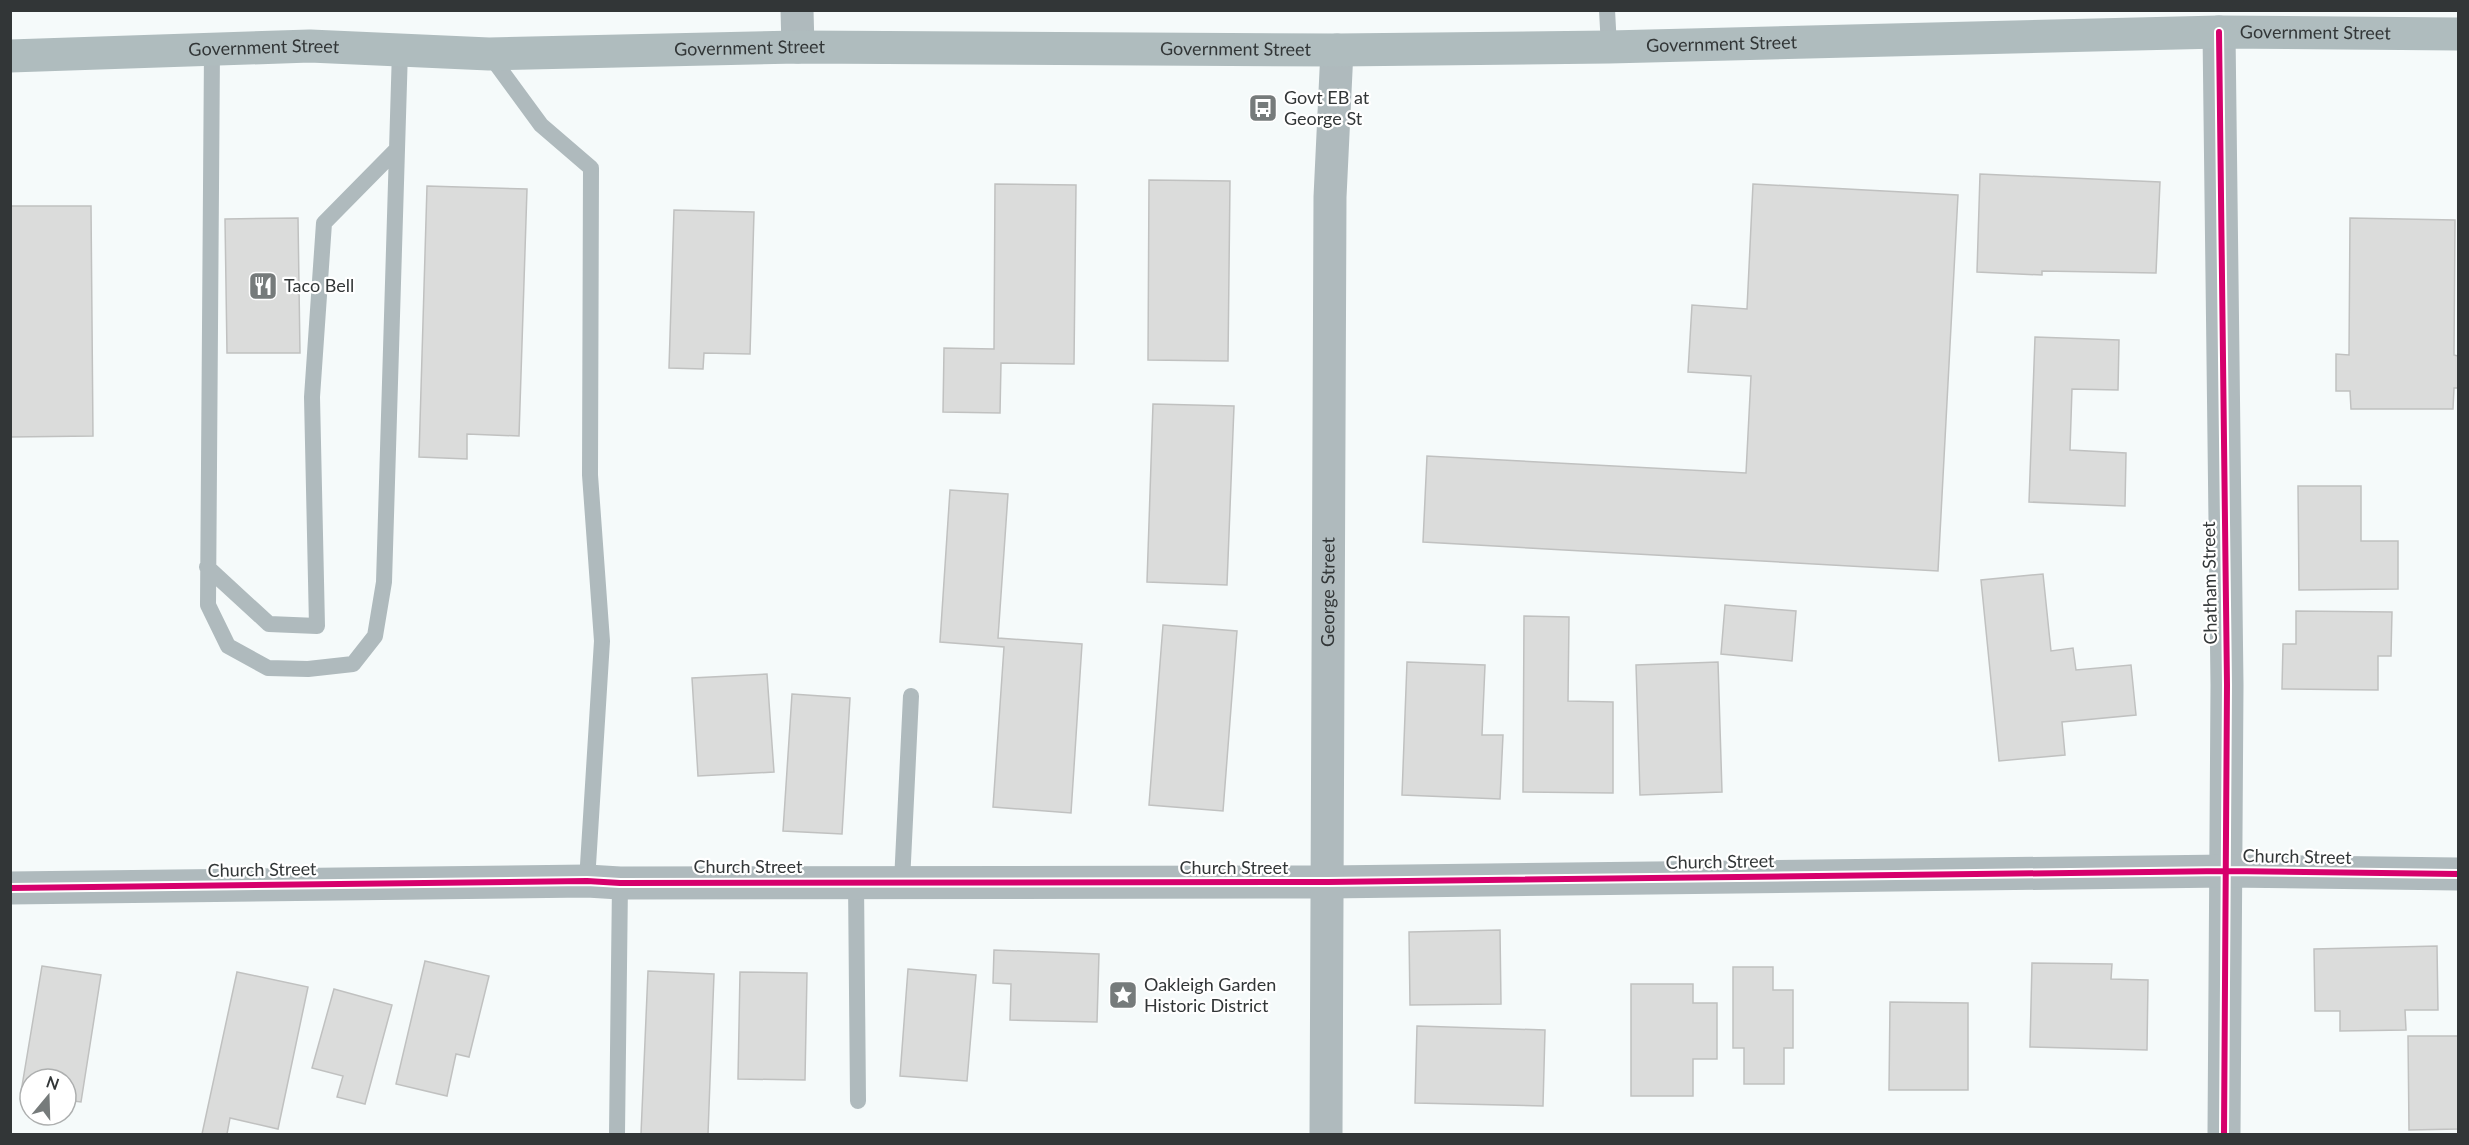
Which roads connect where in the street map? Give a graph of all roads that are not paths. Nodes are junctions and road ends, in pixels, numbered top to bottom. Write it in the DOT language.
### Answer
graph roads {
  1 [pos="797,10"];
  2 [pos="1607,10"];
  3 [pos="2219,32"];
  4 [pos="2458,34"];
  5 [pos="798,47"];
  6 [pos="1609,47"];
  7 [pos="212,49"];
  8 [pos="400,50"];
  9 [pos="1337,50"];
  10 [pos="489,54"];
  11 [pos="10,56"];
  12 [pos="395,151"];
  13 [pos="207,567"];
  14 [pos="911,696"];
  15 [pos="2226,871"];
  16 [pos="2458,874"];
  17 [pos="587,881"];
  18 [pos="856,881"];
  19 [pos="902,882"];
  20 [pos="1328,882"];
  21 [pos="620,883"];
  22 [pos="10,888"];
  23 [pos="858,1101"];
  24 [pos="617,1134"];
  25 [pos="1326,1134"];
  26 [pos="2224,1134"];
  1 -- 5 [label="street"];
  2 -- 6 [label="lane"];
  3 -- 4 [label="main road, Government Street"];
  3 -- 6 [label="main road, Government Street"];
  3 -- 15 [label="street, Chatham Street"];
  5 -- 9 [label="main road, Government Street"];
  5 -- 10 [label="main road, Government Street"];
  6 -- 9 [label="main road, Government Street"];
  7 -- 8 [label="main road, Government Street"];
  7 -- 11 [label="main road, Government Street"];
  7 -- 13 [label="lane"];
  8 -- 10 [label="main road, Government Street"];
  8 -- 12 [label="lane"];
  9 -- 20 [label="street, George Street"];
  10 -- 17 [label="lane"];
  12 -- 13 [label="lane"];
  12 -- 13 [label="lane"];
  14 -- 19 [label="lane"];
  15 -- 16 [label="street, Church Street"];
  15 -- 20 [label="street, Church Street"];
  15 -- 26 [label="street, Chatham Street"];
  17 -- 21 [label="street, Church Street"];
  17 -- 22 [label="street, Church Street"];
  18 -- 19 [label="street, Church Street"];
  18 -- 21 [label="street, Church Street"];
  18 -- 23 [label="lane"];
  19 -- 20 [label="street, Church Street"];
  20 -- 25 [label="street, George Street"];
  21 -- 24 [label="lane"];
}
